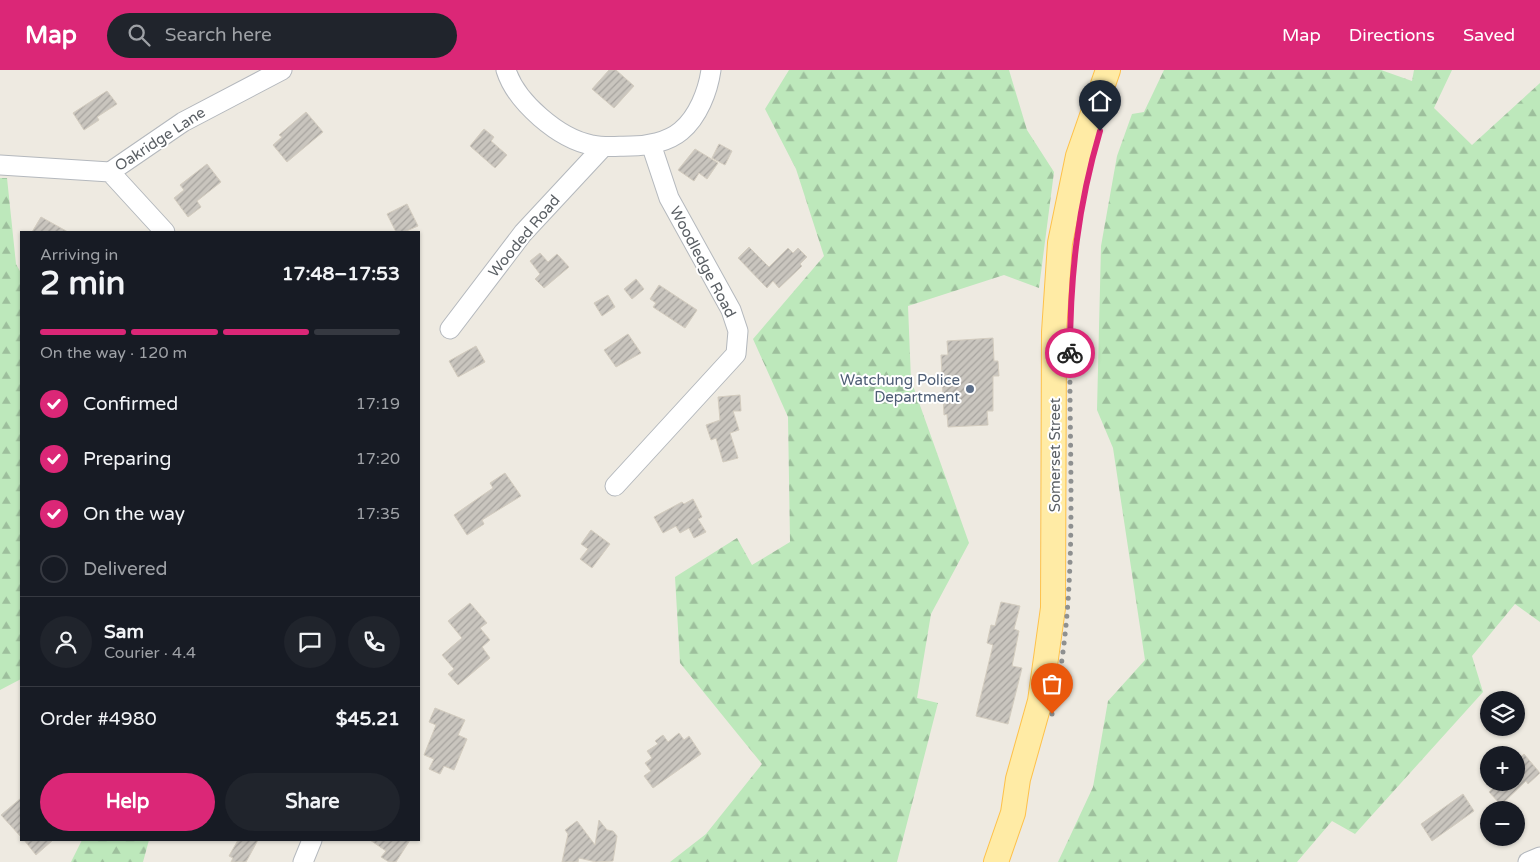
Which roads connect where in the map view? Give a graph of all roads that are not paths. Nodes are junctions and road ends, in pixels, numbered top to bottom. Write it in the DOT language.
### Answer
graph roads {
  1 [pos="282,70"];
  2 [pos="506,70"];
  3 [pos="711,70"];
  4 [pos="1108,70"];
  5 [pos="1123,70"];
  6 [pos="651,144"];
  7 [pos="603,147"];
  8 [pos="0,165"];
  9 [pos="110,172"];
  10 [pos="163,231"];
  11 [pos="450,329"];
  12 [pos="615,486"];
  13 [pos="1013,813"];
  14 [pos="312,841"];
  15 [pos="1540,857"];
  16 [pos="303,862"];
  17 [pos="996,862"];
  18 [pos="1528,862"];
  1 -- 9 [label="street, Oakridge Lane"];
  2 -- 7 [label="street"];
  3 -- 6 [label="street"];
  4 -- 13 [label="main road, Somerset Street"];
  5 -- 13 [label="main road, Somerset Street"];
  6 -- 7 [label="street"];
  6 -- 12 [label="street, Woodledge Road"];
  7 -- 11 [label="street, Wooded Road"];
  8 -- 9 [label="street, Oakridge Lane"];
  9 -- 10 [label="street"];
  13 -- 17 [label="main road, Somerset Street"];
  14 -- 16 [label="street"];
  15 -- 18 [label="street"];
}
